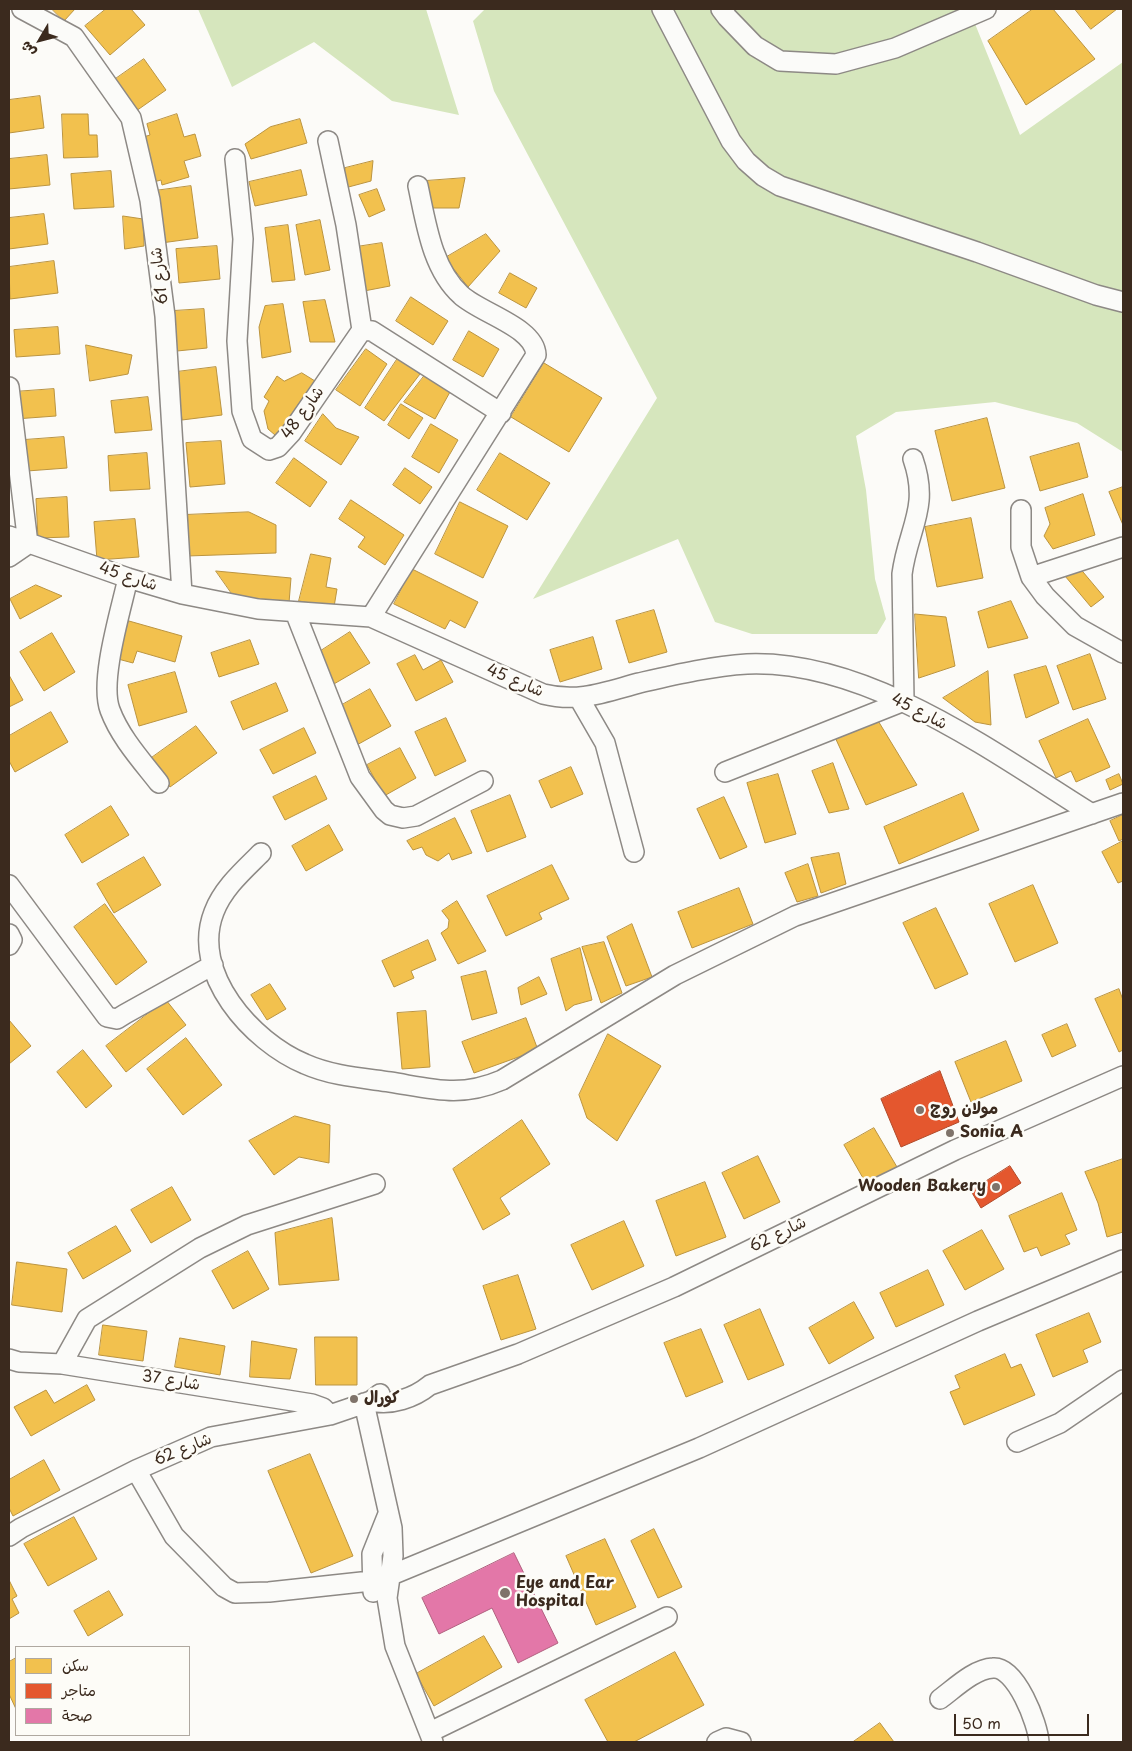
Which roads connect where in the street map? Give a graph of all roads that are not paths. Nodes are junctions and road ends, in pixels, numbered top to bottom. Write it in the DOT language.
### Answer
graph roads {
  1 [pos="22,9"];
  2 [pos="662,9"];
  3 [pos="721,9"];
  4 [pos="986,9"];
  5 [pos="328,141"];
  6 [pos="234,159"];
  7 [pos="418,186"];
  8 [pos="1123,302"];
  9 [pos="362,330"];
  10 [pos="9,387"];
  11 [pos="501,413"];
  12 [pos="913,459"];
  13 [pos="1021,510"];
  14 [pos="9,536"];
  15 [pos="28,544"];
  16 [pos="1123,547"];
  17 [pos="9,556"];
  18 [pos="128,578"];
  19 [pos="1031,578"];
  20 [pos="182,594"];
  21 [pos="295,612"];
  22 [pos="371,617"];
  23 [pos="1123,653"];
  24 [pos="579,698"];
  25 [pos="904,701"];
  26 [pos="724,772"];
  27 [pos="483,782"];
  28 [pos="159,783"];
  29 [pos="1123,803"];
  30 [pos="1092,814"];
  31 [pos="634,852"];
  32 [pos="261,853"];
  33 [pos="9,885"];
  34 [pos="9,934"];
  35 [pos="9,945"];
  36 [pos="213,964"];
  37 [pos="1123,1076"];
  38 [pos="375,1184"];
  39 [pos="1123,1260"];
  40 [pos="9,1359"];
  41 [pos="62,1364"];
  42 [pos="1123,1380"];
  43 [pos="368,1402"];
  44 [pos="330,1415"];
  45 [pos="1017,1442"];
  46 [pos="136,1470"];
  47 [pos="9,1536"];
  48 [pos="380,1578"];
  49 [pos="667,1617"];
  50 [pos="940,1699"];
  51 [pos="432,1737"];
  52 [pos="717,1742"];
  53 [pos="741,1742"];
  54 [pos="1039,1742"];
  1 -- 20 [label="street, شارع 61"];
  2 -- 8 [label="street"];
  3 -- 4 [label="street"];
  5 -- 9 [label="street"];
  6 -- 9 [label="street, شارع 48"];
  7 -- 11 [label="street"];
  9 -- 11 [label="street"];
  10 -- 15 [label="street"];
  11 -- 22 [label="street"];
  12 -- 25 [label="street"];
  13 -- 19 [label="street"];
  14 -- 15 [label="street, شارع 45"];
  15 -- 17 [label="street"];
  15 -- 18 [label="street, شارع 45"];
  16 -- 19 [label="street"];
  18 -- 20 [label="street, شارع 45"];
  18 -- 28 [label="street"];
  19 -- 23 [label="street"];
  20 -- 21 [label="street, شارع 45"];
  21 -- 22 [label="street, شارع 45"];
  21 -- 27 [label="street"];
  22 -- 24 [label="street, شارع 45"];
  24 -- 25 [label="street, شارع 45"];
  24 -- 31 [label="street"];
  25 -- 26 [label="street"];
  25 -- 30 [label="street, شارع 45"];
  29 -- 30 [label="street"];
  30 -- 36 [label="street"];
  32 -- 36 [label="street"];
  33 -- 36 [label="street"];
  34 -- 35 [label="street"];
  37 -- 43 [label="street, شارع 62"];
  38 -- 41 [label="street"];
  39 -- 48 [label="street"];
  40 -- 41 [label="street, شارع 37"];
  41 -- 44 [label="street, شارع 37"];
  42 -- 45 [label="street"];
  43 -- 44 [label="street, شارع 62"];
  43 -- 48 [label="street"];
  44 -- 46 [label="street, شارع 62"];
  46 -- 47 [label="street, شارع 62"];
  46 -- 48 [label="street"];
  48 -- 51 [label="street"];
  49 -- 51 [label="street"];
  50 -- 54 [label="street"];
  52 -- 53 [label="street"];
}
